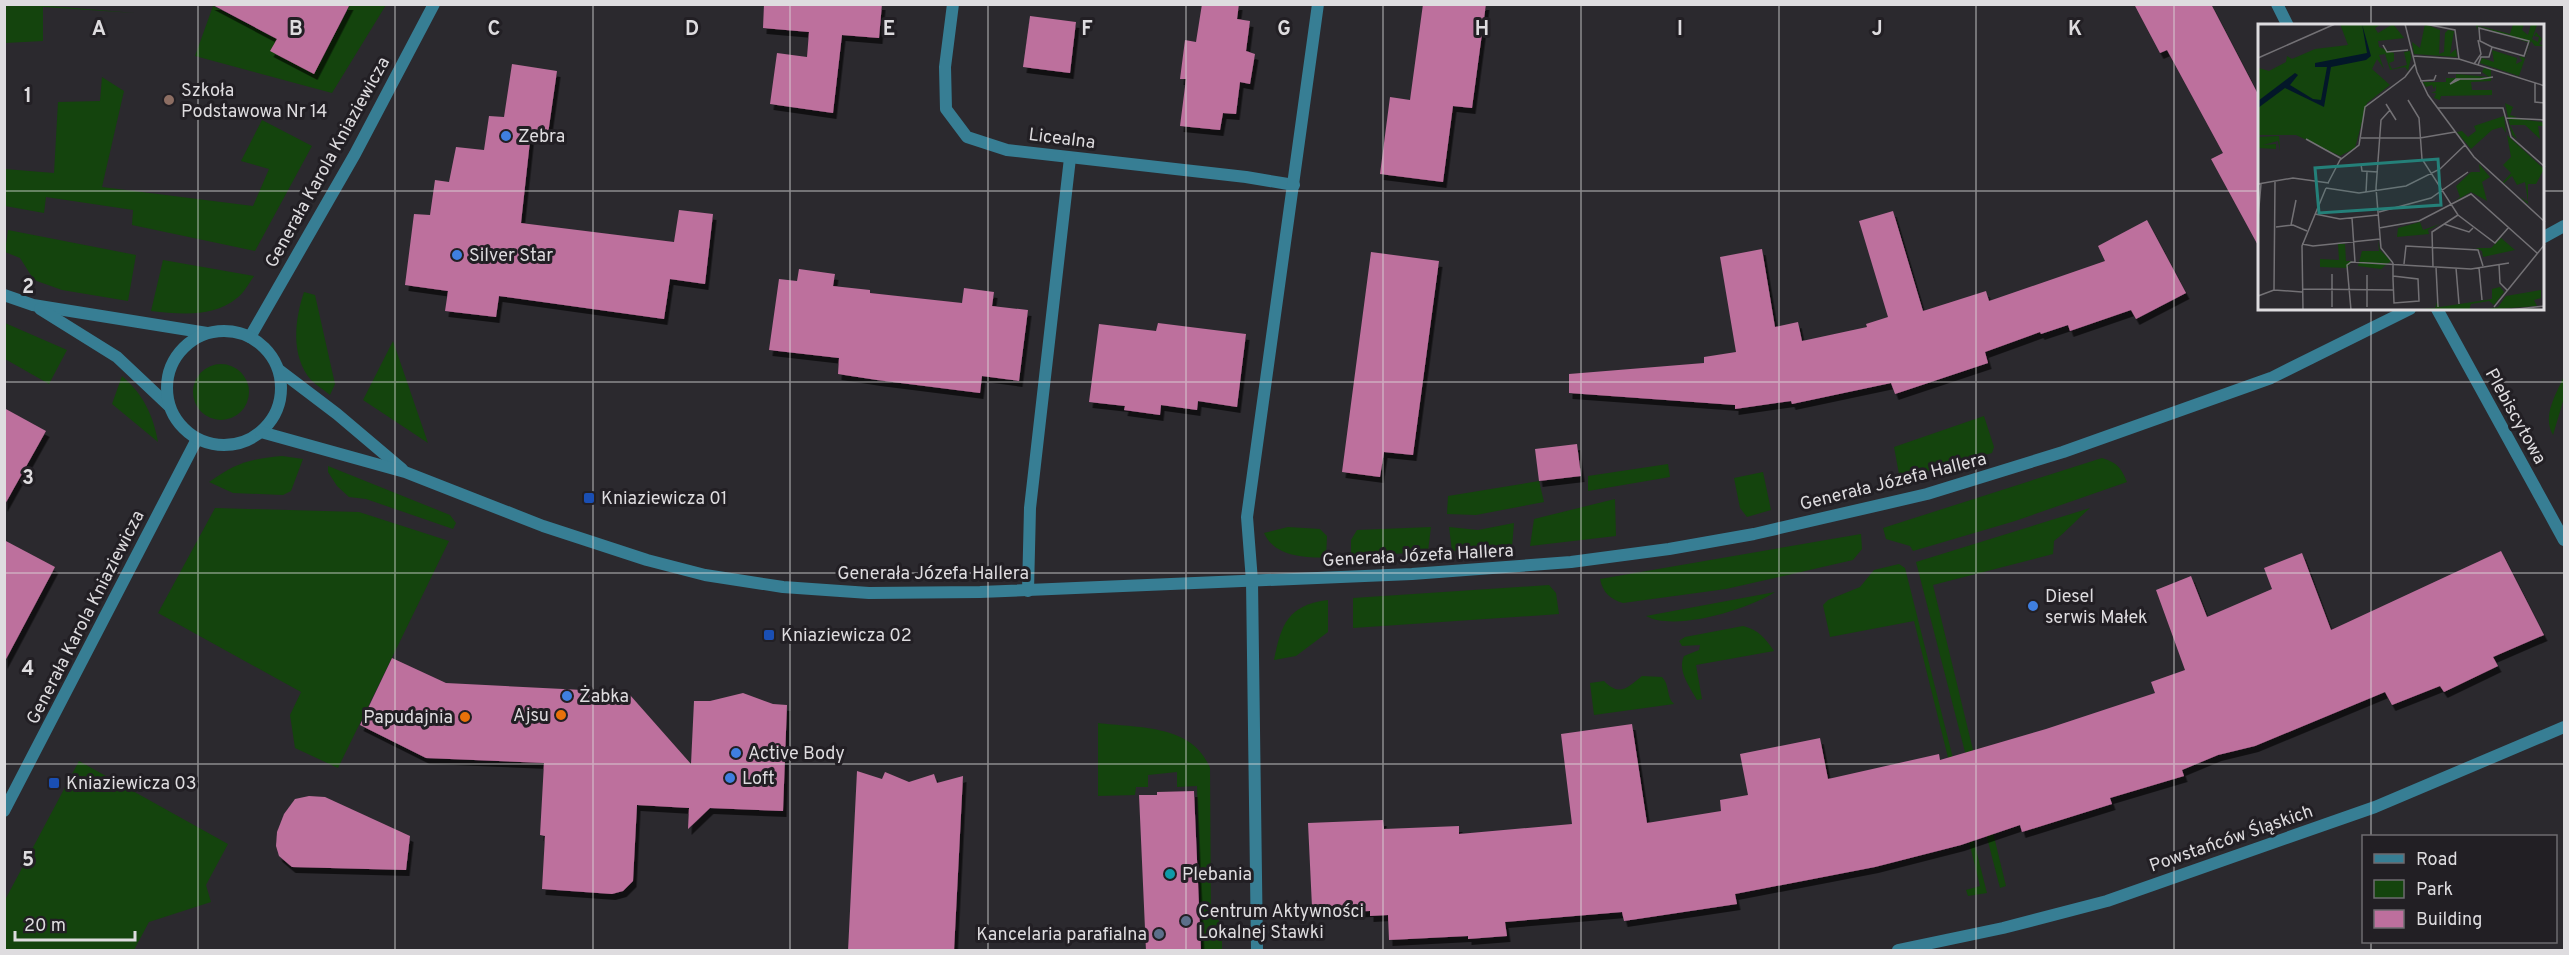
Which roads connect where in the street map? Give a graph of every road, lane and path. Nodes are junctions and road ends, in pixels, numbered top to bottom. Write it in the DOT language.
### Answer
graph roads {
  1 [pos="434,4"];
  2 [pos="953,4"];
  3 [pos="1318,4"];
  4 [pos="2277,4"];
  5 [pos="2287,24"];
  6 [pos="1070,158"];
  7 [pos="1294,185"];
  8 [pos="2565,226"];
  9 [pos="2545,236"];
  10 [pos="4,295"];
  11 [pos="33,305"];
  12 [pos="2408,310"];
  13 [pos="2438,310"];
  14 [pos="207,333"];
  15 [pos="250,337"];
  16 [pos="279,370"];
  17 [pos="169,406"];
  18 [pos="261,432"];
  19 [pos="197,439"];
  20 [pos="405,472"];
  21 [pos="2565,540"];
  22 [pos="1252,581"];
  23 [pos="1028,591"];
  24 [pos="2565,727"];
  25 [pos="4,812"];
  26 [pos="1257,951"];
  27 [pos="1898,951"];
  1 -- 15 [label="street, Generała Karola Kniaziewicza"];
  2 -- 6 [label="street, Licealna"];
  3 -- 7 [label="street"];
  4 -- 5 [label="street"];
  6 -- 7 [label="street, Licealna"];
  6 -- 23 [label="street"];
  7 -- 22 [label="street"];
  8 -- 9 [label="street"];
  10 -- 11 [label="street"];
  11 -- 14 [label="street"];
  11 -- 17 [label="street"];
  12 -- 22 [label="street, Generała Józefa Hallera"];
  13 -- 21 [label="street, Plebiscytowa"];
  14 -- 15 [label="street"];
  14 -- 17 [label="street"];
  15 -- 16 [label="street"];
  16 -- 18 [label="street"];
  16 -- 20 [label="street, Generała Józefa Hallera"];
  17 -- 19 [label="street"];
  18 -- 19 [label="street"];
  18 -- 20 [label="street, Generała Józefa Hallera"];
  19 -- 25 [label="street, Generała Karola Kniaziewicza"];
  20 -- 23 [label="street, Generała Józefa Hallera"];
  22 -- 23 [label="street, Generała Józefa Hallera"];
  22 -- 26 [label="street"];
  24 -- 27 [label="street, Powstańców Śląskich"];
}
